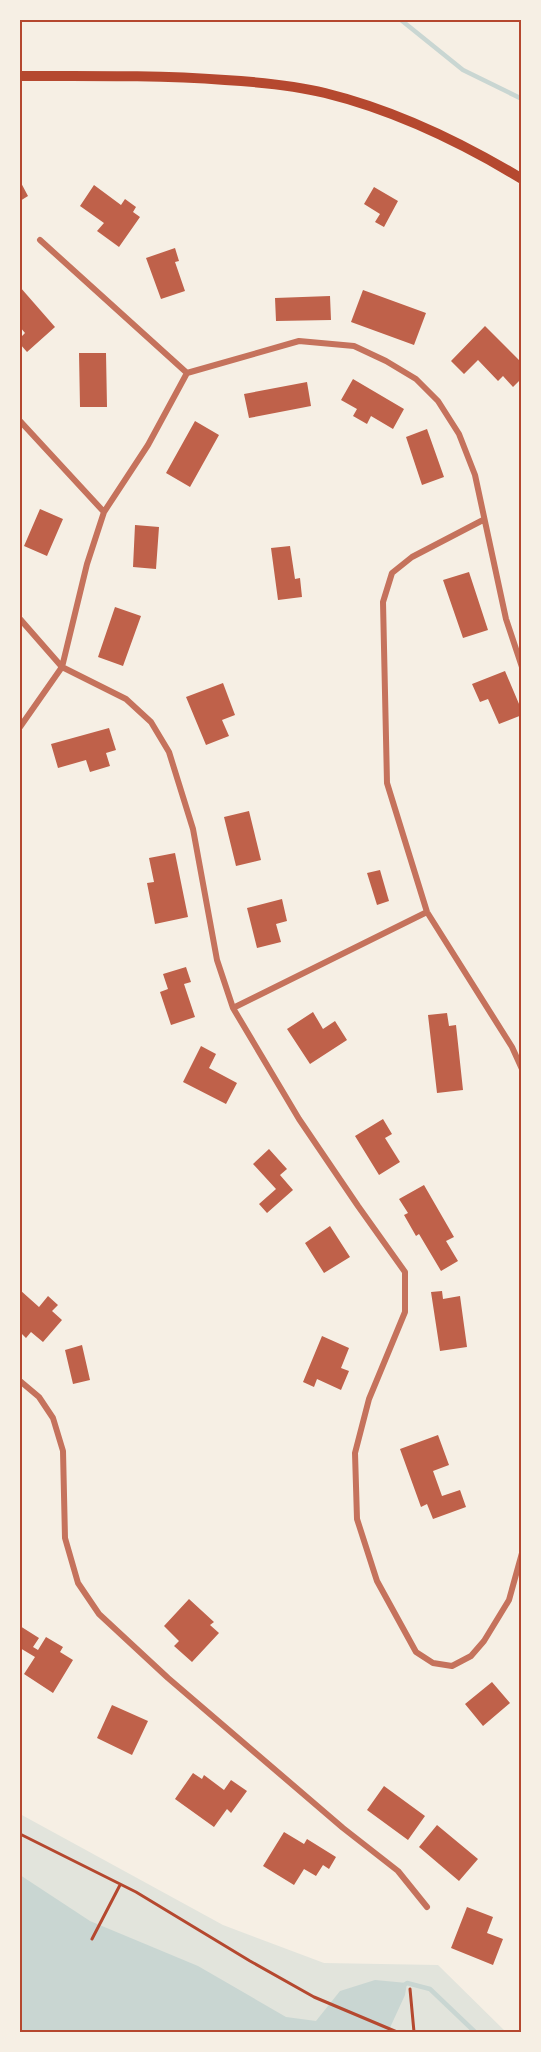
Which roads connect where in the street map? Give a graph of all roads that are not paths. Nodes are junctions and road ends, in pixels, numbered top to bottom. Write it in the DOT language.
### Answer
graph roads {
  1 [pos="20,76"];
  2 [pos="522,179"];
  3 [pos="40,240"];
  4 [pos="187,373"];
  5 [pos="20,421"];
  6 [pos="105,512"];
  7 [pos="483,520"];
  8 [pos="20,620"];
  9 [pos="62,667"];
  10 [pos="522,667"];
  11 [pos="20,727"];
  12 [pos="427,912"];
  13 [pos="233,1008"];
  14 [pos="522,1069"];
  15 [pos="20,1381"];
  16 [pos="522,1553"];
  17 [pos="427,1907"];
  1 -- 2 [label="main road"];
  3 -- 4 [label="street"];
  4 -- 6 [label="street"];
  4 -- 7 [label="street"];
  5 -- 6 [label="street"];
  6 -- 9 [label="street"];
  7 -- 10 [label="street"];
  7 -- 12 [label="street"];
  8 -- 9 [label="street"];
  9 -- 11 [label="street"];
  9 -- 13 [label="street"];
  12 -- 13 [label="street"];
  12 -- 14 [label="street"];
  13 -- 16 [label="street"];
  15 -- 17 [label="street"];
}
